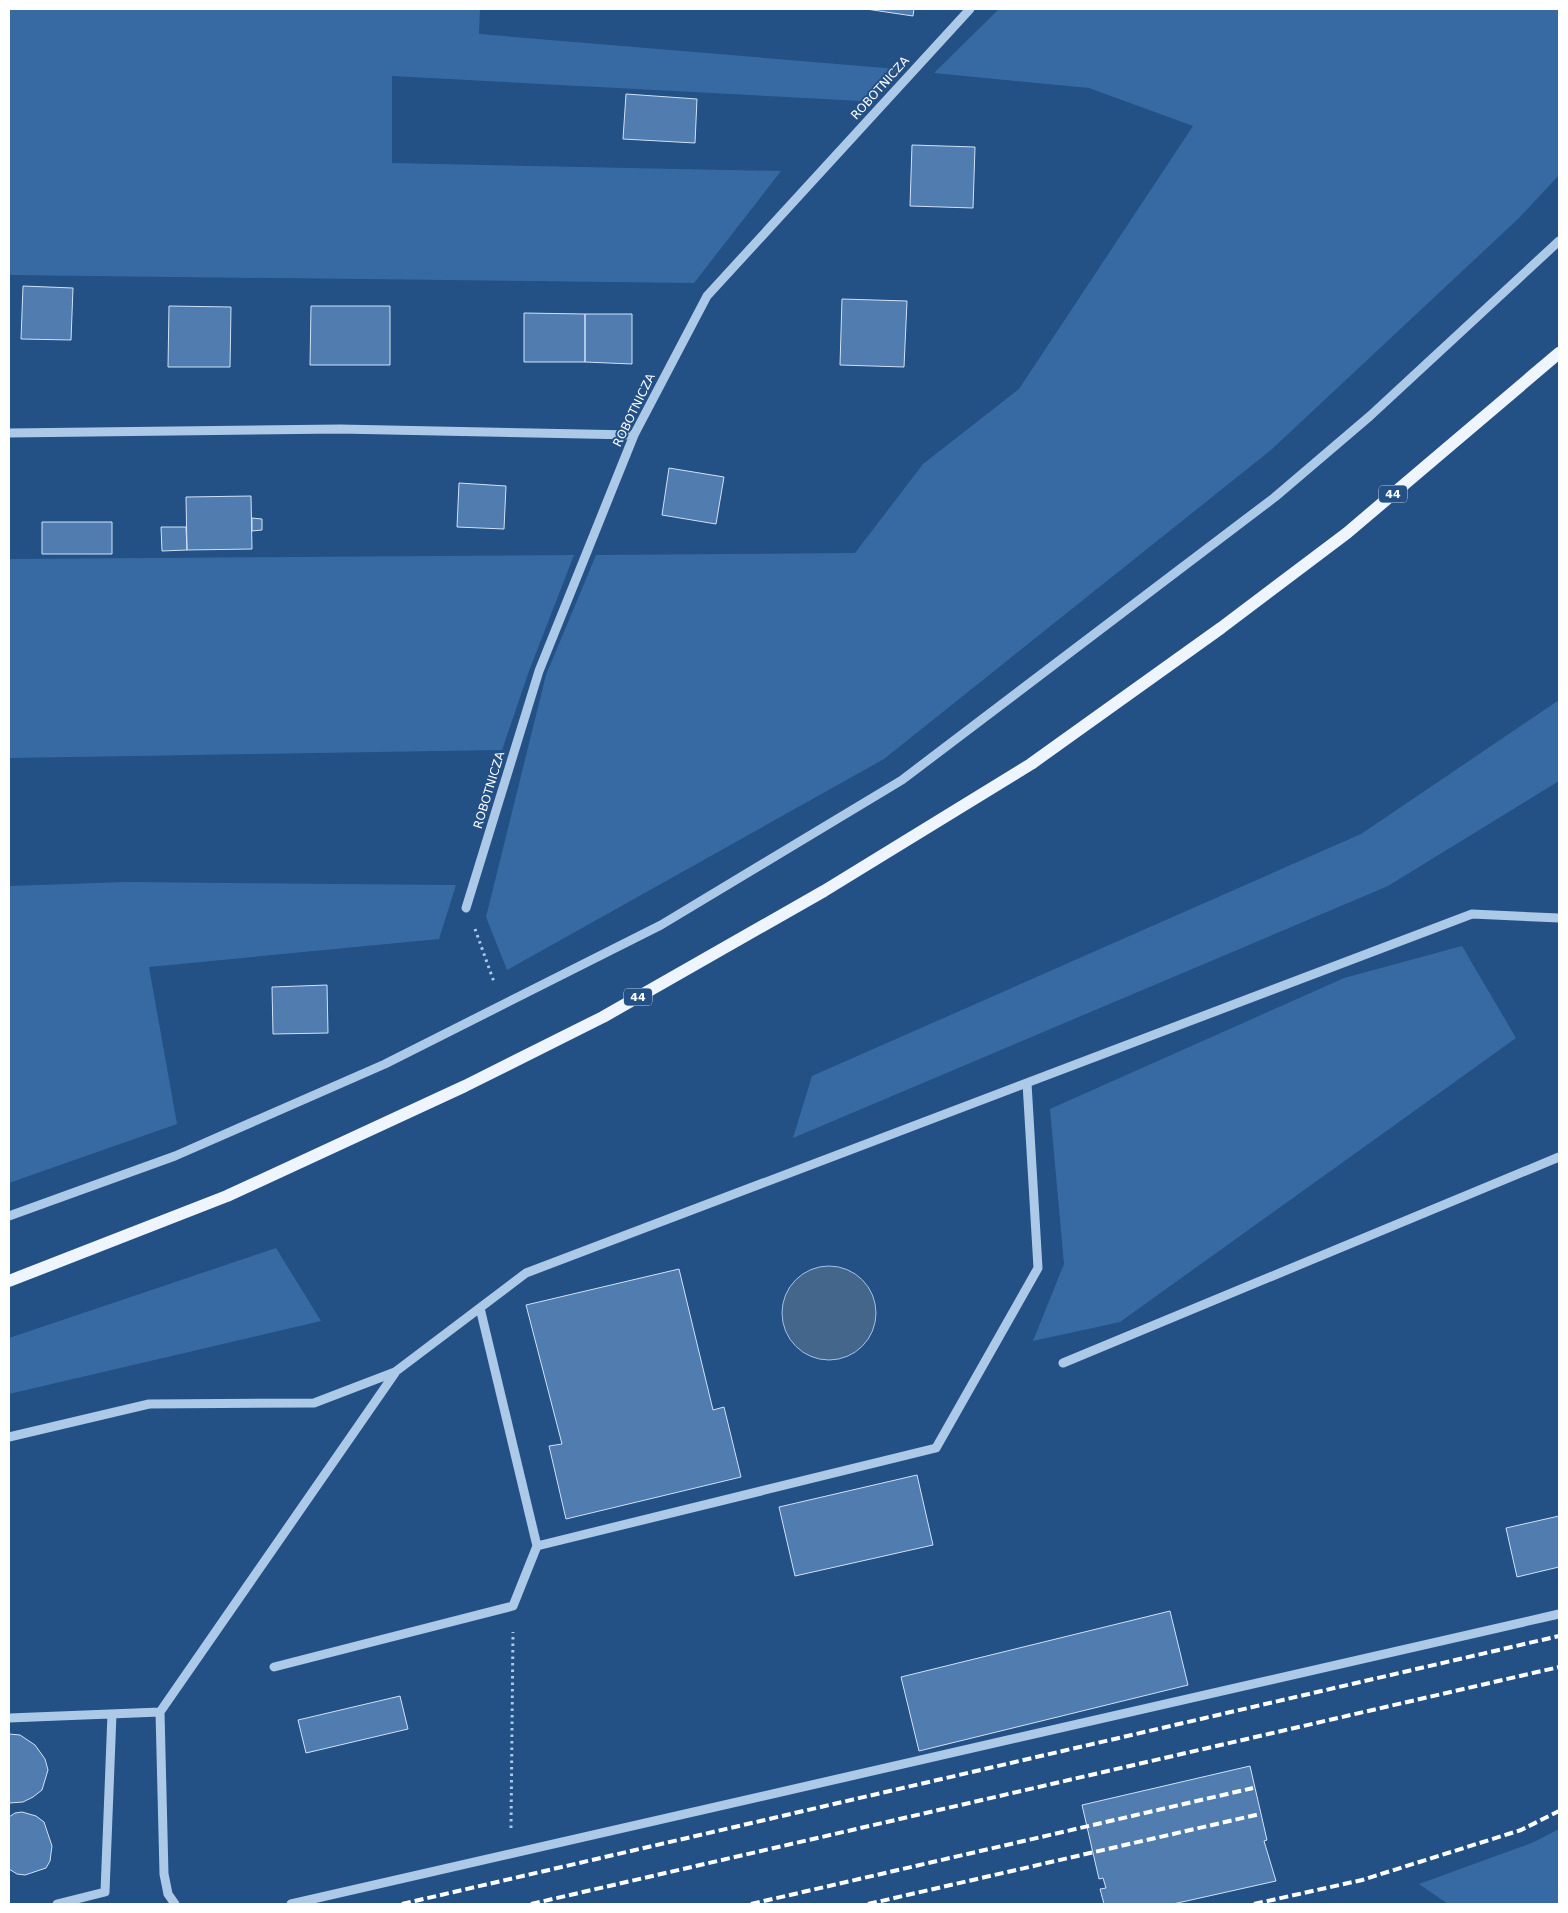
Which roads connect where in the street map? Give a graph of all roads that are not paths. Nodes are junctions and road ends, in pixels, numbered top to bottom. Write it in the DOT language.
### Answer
graph roads {
  1 [pos="970,9"];
  2 [pos="1559,242"];
  3 [pos="1559,353"];
  4 [pos="9,433"];
  5 [pos="634,435"];
  6 [pos="466,908"];
  7 [pos="1559,918"];
  8 [pos="1027,1083"];
  9 [pos="1559,1157"];
  10 [pos="9,1216"];
  11 [pos="9,1281"];
  12 [pos="480,1308"];
  13 [pos="1063,1363"];
  14 [pos="395,1372"];
  15 [pos="9,1437"];
  16 [pos="537,1546"];
  17 [pos="1559,1614"];
  18 [pos="274,1667"];
  19 [pos="160,1712"];
  20 [pos="112,1714"];
  21 [pos="9,1718"];
  22 [pos="57,1904"];
  23 [pos="175,1904"];
  24 [pos="291,1904"];
  1 -- 5 [label="street, ROBOTNICZA"];
  2 -- 10 [label="street"];
  3 -- 11 [label="main road, 44"];
  4 -- 5 [label="street"];
  5 -- 6 [label="street, ROBOTNICZA"];
  7 -- 8 [label="street"];
  8 -- 12 [label="street"];
  8 -- 16 [label="street"];
  9 -- 13 [label="street"];
  12 -- 14 [label="street"];
  12 -- 16 [label="street"];
  14 -- 15 [label="street"];
  14 -- 19 [label="street"];
  16 -- 18 [label="street"];
  17 -- 24 [label="street"];
  19 -- 20 [label="street"];
  19 -- 23 [label="street"];
  20 -- 21 [label="street"];
  20 -- 22 [label="street"];
}
